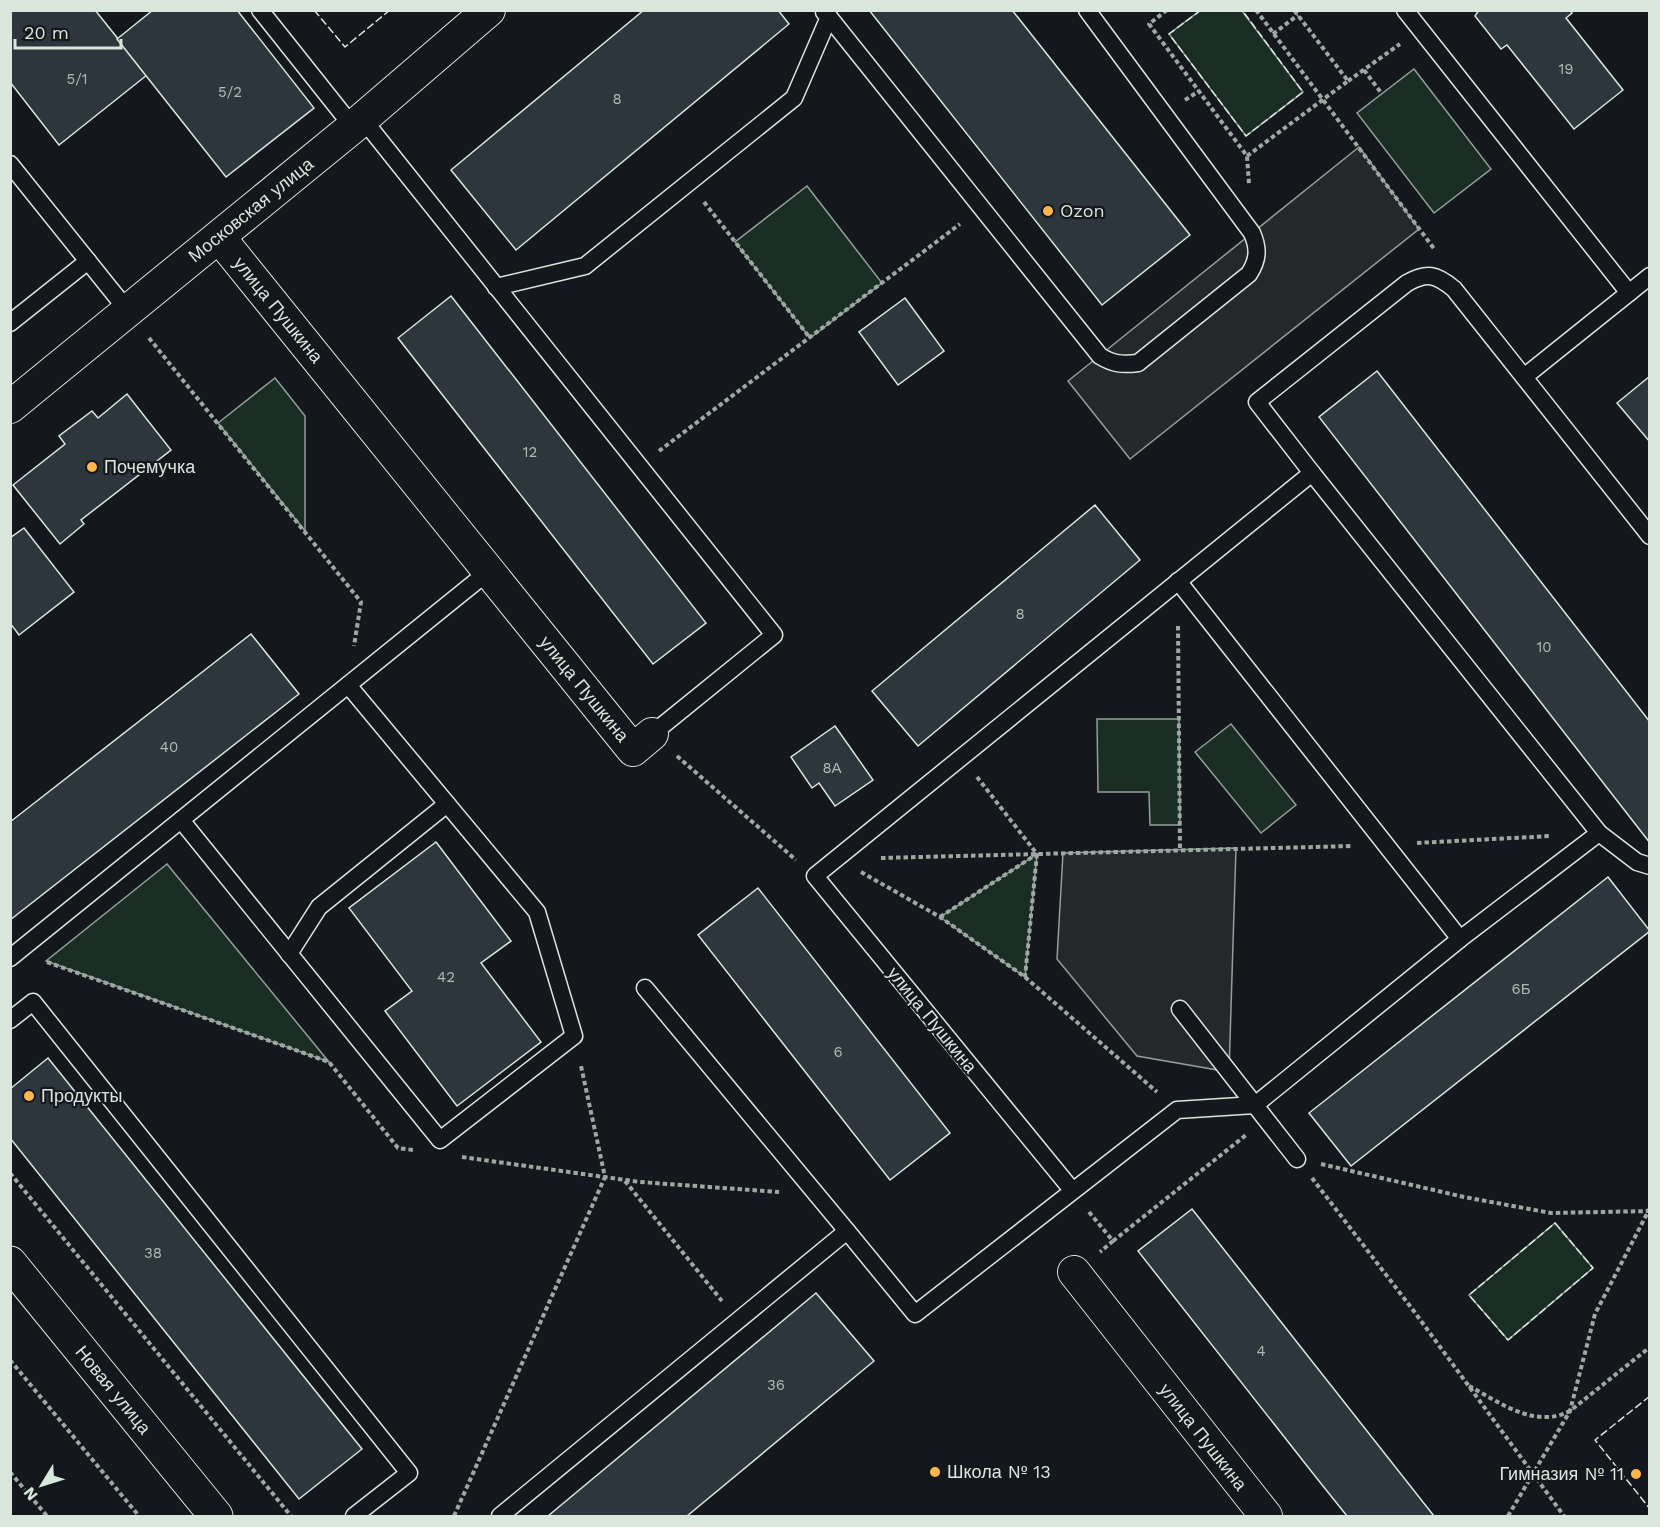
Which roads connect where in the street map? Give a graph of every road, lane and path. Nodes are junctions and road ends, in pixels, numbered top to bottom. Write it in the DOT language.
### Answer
graph roads {
  1 [pos="260,10"];
  2 [pos="489,10"];
  3 [pos="1087,10"];
  4 [pos="1167,10"];
  5 [pos="1256,10"];
  6 [pos="1294,10"];
  7 [pos="1405,10"];
  8 [pos="826,14"];
  9 [pos="1298,15"];
  10 [pos="1420,29"];
  11 [pos="1273,34"];
  12 [pos="1364,70"];
  13 [pos="1348,81"];
  14 [pos="1382,94"];
  15 [pos="1323,100"];
  16 [pos="357,123"];
  17 [pos="10,164"];
  18 [pos="689,183"];
  19 [pos="981,208"];
  20 [pos="219,237"];
  21 [pos="88,261"];
  22 [pos="1650,276"];
  23 [pos="496,287"];
  24 [pos="1454,289"];
  25 [pos="1629,293"];
  26 [pos="128,311"];
  27 [pos="10,323"];
  28 [pos="810,338"];
  29 [pos="1524,377"];
  30 [pos="10,407"];
  31 [pos="640,466"];
  32 [pos="1312,473"];
  33 [pos="1650,536"];
  34 [pos="489,571"];
  35 [pos="1178,581"];
  36 [pos="348,685"];
  37 [pos="652,734"];
  38 [pos="961,757"];
  39 [pos="447,804"];
  40 [pos="181,820"];
  41 [pos="1599,833"];
  42 [pos="1386,845"];
  43 [pos="1180,850"];
  44 [pos="1037,854"];
  45 [pos="837,859"];
  46 [pos="1650,866"];
  47 [pos="815,876"];
  48 [pos="940,917"];
  49 [pos="1460,939"];
  50 [pos="289,954"];
  51 [pos="10,958"];
  52 [pos="1025,977"];
  53 [pos="645,988"];
  54 [pos="1179,1009"];
  55 [pos="10,1020"];
  56 [pos="574,1035"];
  57 [pos="1255,1105"];
  58 [pos="1178,1110"];
  59 [pos="1297,1159"];
  60 [pos="10,1173"];
  61 [pos="624,1180"];
  62 [pos="1072,1190"];
  63 [pos="1086,1208"];
  64 [pos="1649,1210"];
  65 [pos="847,1231"];
  66 [pos="1106,1232"];
  67 [pos="1113,1241"];
  68 [pos="10,1263"];
  69 [pos="1074,1272"];
  70 [pos="737,1321"];
  71 [pos="1650,1347"];
  72 [pos="10,1360"];
  73 [pos="1467,1385"];
  74 [pos="1570,1411"];
  75 [pos="10,1472"];
  76 [pos="1532,1475"];
  77 [pos="46,1516"];
  78 [pos="139,1516"];
  79 [pos="216,1516"];
  80 [pos="291,1516"];
  81 [pos="354,1516"];
  82 [pos="454,1516"];
  83 [pos="500,1516"];
  84 [pos="1266,1516"];
  85 [pos="1508,1516"];
  86 [pos="1564,1516"];
  1 -- 16 [label="lane"];
  2 -- 16 [label="street, Московская улица"];
  3 -- 19 [label="lane"];
  4 -- 15 [label="path"];
  5 -- 11 [label="path"];
  6 -- 9 [label="path"];
  7 -- 10 [label="lane"];
  8 -- 18 [label="lane"];
  8 -- 19 [label="lane"];
  9 -- 11 [label="path"];
  9 -- 13 [label="path"];
  10 -- 12 [label="path"];
  10 -- 25 [label="lane"];
  11 -- 15 [label="path"];
  12 -- 13 [label="path"];
  12 -- 14 [label="path"];
  13 -- 15 [label="path"];
  15 -- 24 [label="path"];
  16 -- 20 [label="street, Московская улица"];
  16 -- 23 [label="lane"];
  17 -- 21 [label="lane"];
  18 -- 23 [label="lane"];
  18 -- 28 [label="path"];
  19 -- 28 [label="path"];
  20 -- 26 [label="street, Московская улица"];
  20 -- 34 [label="street, улица Пушкина"];
  21 -- 26 [label="lane"];
  21 -- 27 [label="lane"];
  22 -- 25 [label="lane"];
  23 -- 31 [label="lane"];
  24 -- 29 [label="lane"];
  24 -- 32 [label="lane"];
  25 -- 29 [label="lane"];
  26 -- 30 [label="street, Московская улица"];
  26 -- 36 [label="path"];
  28 -- 31 [label="path"];
  29 -- 33 [label="lane"];
  31 -- 37 [label="lane"];
  32 -- 35 [label="lane"];
  32 -- 41 [label="lane"];
  34 -- 36 [label="lane"];
  34 -- 37 [label="street, улица Пушкина"];
  35 -- 38 [label="lane"];
  35 -- 42 [label="lane"];
  35 -- 43 [label="path"];
  36 -- 39 [label="lane"];
  36 -- 40 [label="lane"];
  37 -- 47 [label="path, улица Пушкина"];
  38 -- 44 [label="path"];
  38 -- 45 [label="lane"];
  39 -- 50 [label="lane"];
  39 -- 56 [label="lane"];
  40 -- 50 [label="lane"];
  40 -- 51 [label="lane"];
  41 -- 42 [label="path"];
  41 -- 46 [label="lane"];
  41 -- 49 [label="lane"];
  42 -- 43 [label="path"];
  42 -- 49 [label="lane"];
  43 -- 44 [label="path"];
  44 -- 45 [label="path"];
  44 -- 48 [label="path"];
  44 -- 52 [label="path"];
  45 -- 47 [label="lane"];
  45 -- 48 [label="path"];
  47 -- 62 [label="lane, улица Пушкина"];
  48 -- 52 [label="path"];
  49 -- 57 [label="lane"];
  50 -- 56 [label="lane"];
  52 -- 58 [label="path"];
  53 -- 65 [label="lane"];
  54 -- 57 [label="lane"];
  55 -- 81 [label="lane"];
  56 -- 82 [label="path"];
  57 -- 58 [label="lane"];
  57 -- 59 [label="lane"];
  57 -- 67 [label="path"];
  58 -- 62 [label="lane"];
  59 -- 64 [label="path"];
  59 -- 73 [label="path"];
  60 -- 80 [label="path"];
  61 -- 70 [label="path"];
  62 -- 65 [label="lane"];
  63 -- 66 [label="path"];
  64 -- 74 [label="path"];
  65 -- 70 [label="lane"];
  68 -- 79 [label="street, Новая улица"];
  69 -- 84 [label="street, улица Пушкина"];
  70 -- 83 [label="lane"];
  71 -- 74 [label="path"];
  72 -- 78 [label="path"];
  73 -- 74 [label="path"];
  73 -- 76 [label="path"];
  74 -- 76 [label="path"];
  75 -- 77 [label="path"];
  76 -- 85 [label="path"];
  76 -- 86 [label="path"];
}
